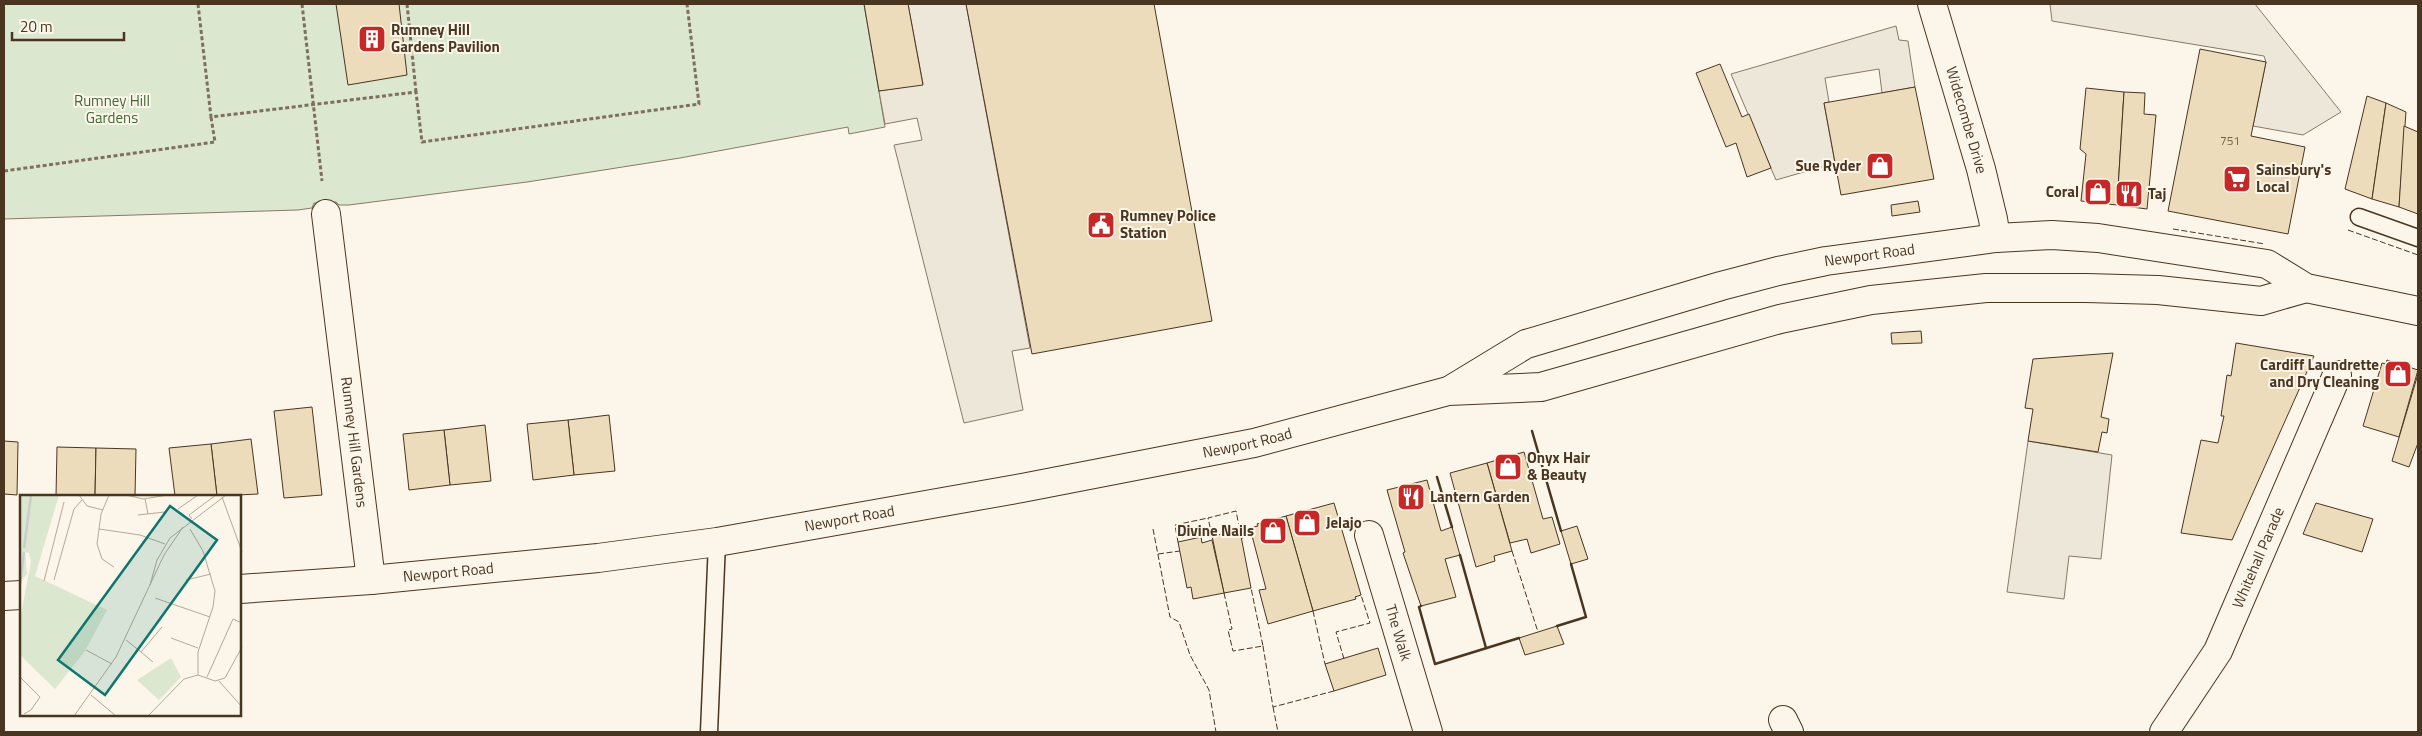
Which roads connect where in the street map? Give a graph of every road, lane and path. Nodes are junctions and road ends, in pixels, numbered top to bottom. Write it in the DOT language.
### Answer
graph roads {
  1 [pos="198,4"];
  2 [pos="302,4"];
  3 [pos="407,4"];
  4 [pos="687,4"];
  5 [pos="1932,4"];
  6 [pos="416,92"];
  7 [pos="314,105"];
  8 [pos="211,117"];
  9 [pos="4,170"];
  10 [pos="326,214"];
  11 [pos="2359,217"];
  12 [pos="1996,238"];
  13 [pos="2418,238"];
  14 [pos="2306,288"];
  15 [pos="2418,311"];
  16 [pos="2337,374"];
  17 [pos="1448,391"];
  18 [pos="1369,535"];
  19 [pos="717,542"];
  20 [pos="371,580"];
  21 [pos="241,589"];
  22 [pos="20,595"];
  23 [pos="4,596"];
  24 [pos="709,732"];
  25 [pos="1428,732"];
  26 [pos="2164,732"];
  1 -- 8 [label="path"];
  2 -- 7 [label="path"];
  3 -- 6 [label="path"];
  4 -- 6 [label="path"];
  5 -- 12 [label="main road, Widecombe Drive"];
  6 -- 7 [label="path"];
  7 -- 8 [label="path"];
  7 -- 10 [label="path"];
  8 -- 9 [label="path"];
  10 -- 20 [label="main road, Rumney Hill Gardens"];
  11 -- 13 [label="lane"];
  12 -- 14 [label="main road, Newport Road"];
  12 -- 17 [label="main road, Newport Road"];
  14 -- 15 [label="main road, Newport Road"];
  14 -- 17 [label="main road, Newport Road"];
  16 -- 26 [label="main road, Whitehall Parade"];
  17 -- 19 [label="main road, Newport Road"];
  18 -- 25 [label="main road, The Walk"];
  19 -- 20 [label="main road, Newport Road"];
  19 -- 24 [label="lane"];
  20 -- 21 [label="main road, Newport Road"];
  22 -- 23 [label="main road"];
}
